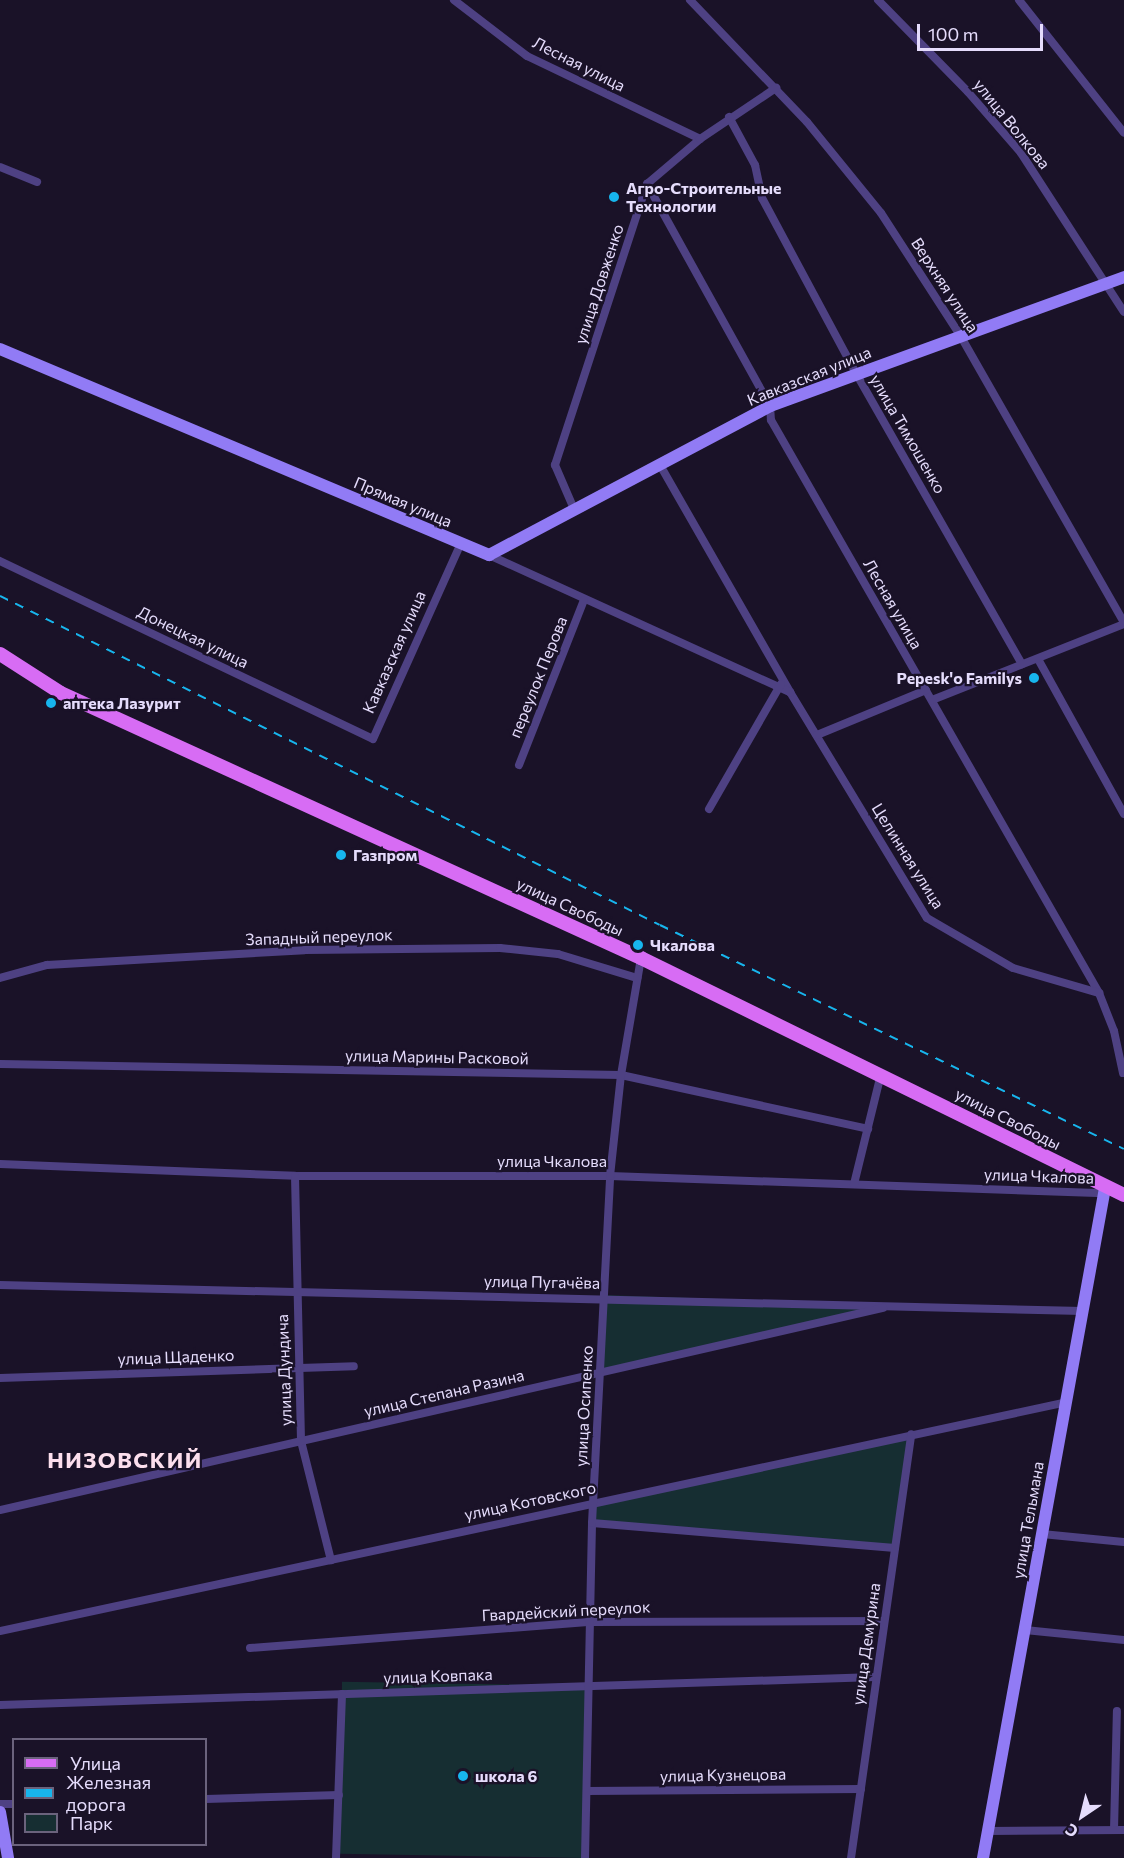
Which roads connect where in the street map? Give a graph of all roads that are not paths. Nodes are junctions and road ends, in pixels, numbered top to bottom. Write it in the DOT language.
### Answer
graph roads {
  1 [pos="454,0"];
  2 [pos="690,0"];
  3 [pos="878,0"];
  4 [pos="1019,0"];
  5 [pos="776,88"];
  6 [pos="729,117"];
  7 [pos="1124,133"];
  8 [pos="700,139"];
  9 [pos="0,167"];
  10 [pos="37,182"];
  11 [pos="647,184"];
  12 [pos="1124,277"];
  13 [pos="1108,283"];
  14 [pos="1124,312"];
  15 [pos="960,335"];
  16 [pos="0,349"];
  17 [pos="857,375"];
  18 [pos="770,406"];
  19 [pos="660,465"];
  20 [pos="574,509"];
  21 [pos="460,545"];
  22 [pos="489,555"];
  23 [pos="0,561"];
  24 [pos="584,600"];
  25 [pos="1124,624"];
  26 [pos="0,654"];
  27 [pos="1038,659"];
  28 [pos="1022,664"];
  29 [pos="781,683"];
  30 [pos="926,690"];
  31 [pos="790,692"];
  32 [pos="932,700"];
  33 [pos="817,735"];
  34 [pos="373,740"];
  35 [pos="519,765"];
  36 [pos="709,808"];
  37 [pos="1124,814"];
  38 [pos="641,958"];
  39 [pos="0,978"];
  40 [pos="637,978"];
  41 [pos="1099,993"];
  42 [pos="0,1064"];
  43 [pos="1123,1073"];
  44 [pos="882,1074"];
  45 [pos="621,1075"];
  46 [pos="868,1129"];
  47 [pos="0,1164"];
  48 [pos="295,1176"];
  49 [pos="610,1176"];
  50 [pos="854,1184"];
  51 [pos="1105,1190"];
  52 [pos="1124,1195"];
  53 [pos="0,1285"];
  54 [pos="297,1292"];
  55 [pos="604,1299"];
  56 [pos="895,1305"];
  57 [pos="1083,1311"];
  58 [pos="354,1366"];
  59 [pos="299,1368"];
  60 [pos="601,1373"];
  61 [pos="0,1378"];
  62 [pos="1066,1402"];
  63 [pos="911,1434"];
  64 [pos="301,1441"];
  65 [pos="594,1503"];
  66 [pos="0,1510"];
  67 [pos="592,1523"];
  68 [pos="1042,1534"];
  69 [pos="1124,1542"];
  70 [pos="895,1548"];
  71 [pos="331,1560"];
  72 [pos="591,1622"];
  73 [pos="884,1622"];
  74 [pos="1025,1630"];
  75 [pos="0,1631"];
  76 [pos="1124,1640"];
  77 [pos="250,1648"];
  78 [pos="876,1677"];
  79 [pos="589,1686"];
  80 [pos="342,1694"];
  81 [pos="0,1705"];
  82 [pos="1117,1711"];
  83 [pos="861,1789"];
  84 [pos="587,1791"];
  85 [pos="339,1795"];
  86 [pos="207,1799"];
  87 [pos="0,1812"];
  88 [pos="1114,1830"];
  89 [pos="1124,1830"];
  90 [pos="988,1831"];
  91 [pos="8,1858"];
  92 [pos="336,1858"];
  93 [pos="585,1858"];
  94 [pos="850,1858"];
  95 [pos="983,1858"];
  1 -- 8 [label="street, Лесная улица"];
  2 -- 5 [label="street, Верхняя улица"];
  3 -- 13 [label="street, улица Волкова"];
  4 -- 7 [label="street"];
  5 -- 6 [label="street"];
  5 -- 15 [label="street, Верхняя улица"];
  6 -- 8 [label="street"];
  6 -- 17 [label="street, улица Тимошенко"];
  8 -- 11 [label="street"];
  9 -- 10 [label="street"];
  11 -- 18 [label="street, Лесная улица"];
  11 -- 20 [label="street, улица Довженко"];
  12 -- 13 [label="street, Кавказская улица"];
  13 -- 14 [label="street, улица Волкова"];
  13 -- 15 [label="street, Кавказская улица"];
  15 -- 17 [label="street, Кавказская улица"];
  15 -- 25 [label="street, Верхняя улица"];
  16 -- 21 [label="street, Прямая улица"];
  17 -- 18 [label="street, Кавказская улица"];
  17 -- 28 [label="street, улица Тимошенко"];
  18 -- 19 [label="street, Кавказская улица"];
  18 -- 30 [label="street, Лесная улица"];
  19 -- 20 [label="street, Кавказская улица"];
  19 -- 29 [label="street"];
  20 -- 22 [label="street, Кавказская улица"];
  21 -- 22 [label="street, Прямая улица"];
  21 -- 34 [label="street, Кавказская улица"];
  22 -- 24 [label="street, Прямая улица"];
  23 -- 34 [label="street, Донецкая улица"];
  24 -- 29 [label="street, Прямая улица"];
  24 -- 35 [label="street, переулок Перова"];
  25 -- 27 [label="street"];
  26 -- 38 [label="main road, улица Свободы"];
  27 -- 28 [label="street"];
  27 -- 37 [label="street"];
  28 -- 32 [label="street"];
  29 -- 31 [label="street, Прямая улица"];
  29 -- 36 [label="street"];
  30 -- 32 [label="street, Лесная улица"];
  30 -- 33 [label="street"];
  31 -- 33 [label="street, Целинная улица"];
  32 -- 41 [label="street, Лесная улица"];
  33 -- 41 [label="street, Целинная улица"];
  38 -- 40 [label="street, улица Осипенко"];
  38 -- 44 [label="main road, улица Свободы"];
  39 -- 40 [label="street, Западный переулок"];
  40 -- 45 [label="street, улица Осипенко"];
  41 -- 43 [label="street, Лесная улица"];
  42 -- 45 [label="street, улица Марины Расковой"];
  44 -- 46 [label="street"];
  44 -- 51 [label="main road, улица Свободы"];
  45 -- 46 [label="street, улица Марины Расковой"];
  45 -- 49 [label="street, улица Осипенко"];
  46 -- 50 [label="street"];
  47 -- 48 [label="street, улица Чкалова"];
  48 -- 49 [label="street, улица Чкалова"];
  48 -- 54 [label="street, улица Дундича"];
  49 -- 50 [label="street, улица Чкалова"];
  49 -- 55 [label="street, улица Осипенко"];
  50 -- 51 [label="street, улица Чкалова"];
  51 -- 52 [label="main road, улица Свободы"];
  51 -- 57 [label="street, улица Тельмана"];
  53 -- 54 [label="street, улица Пугачёва"];
  54 -- 55 [label="street, улица Пугачёва"];
  54 -- 59 [label="street, улица Дундича"];
  55 -- 56 [label="street, улица Пугачёва"];
  55 -- 60 [label="street, улица Осипенко"];
  56 -- 57 [label="street, улица Пугачёва"];
  56 -- 60 [label="street, улица Степана Разина"];
  57 -- 62 [label="street, улица Тельмана"];
  58 -- 59 [label="street, улица Щаденко"];
  59 -- 61 [label="street, улица Щаденко"];
  59 -- 64 [label="street, улица Дундича"];
  60 -- 64 [label="street, улица Степана Разина"];
  60 -- 65 [label="street, улица Осипенко"];
  62 -- 63 [label="street, улица Котовского"];
  62 -- 68 [label="street, улица Тельмана"];
  63 -- 65 [label="street, улица Котовского"];
  63 -- 70 [label="street, улица Демурина"];
  64 -- 66 [label="street, улица Степана Разина"];
  64 -- 71 [label="street, улица Дундича"];
  65 -- 67 [label="street, улица Осипенко"];
  65 -- 71 [label="street, улица Котовского"];
  67 -- 70 [label="street"];
  67 -- 72 [label="street, улица Осипенко"];
  68 -- 69 [label="street"];
  68 -- 74 [label="street, улица Тельмана"];
  70 -- 73 [label="street, улица Демурина"];
  71 -- 75 [label="street, улица Котовского"];
  72 -- 73 [label="street, Гвардейский переулок"];
  72 -- 77 [label="street, Гвардейский переулок"];
  72 -- 79 [label="street, улица Осипенко"];
  73 -- 78 [label="street, улица Демурина"];
  74 -- 76 [label="street"];
  74 -- 90 [label="street, улица Тельмана"];
  78 -- 79 [label="street, улица Ковпака"];
  78 -- 83 [label="street, улица Демурина"];
  79 -- 80 [label="street, улица Ковпака"];
  79 -- 84 [label="street, улица Осипенко"];
  80 -- 81 [label="street, улица Ковпака"];
  80 -- 85 [label="street"];
  82 -- 88 [label="street"];
  83 -- 84 [label="street, улица Кузнецова"];
  83 -- 94 [label="street, улица Демурина"];
  84 -- 93 [label="street, улица Осипенко"];
  85 -- 86 [label="street"];
  85 -- 92 [label="street"];
  87 -- 91 [label="street"];
  88 -- 89 [label="street"];
  88 -- 90 [label="street"];
  90 -- 95 [label="street, улица Тельмана"];
}
